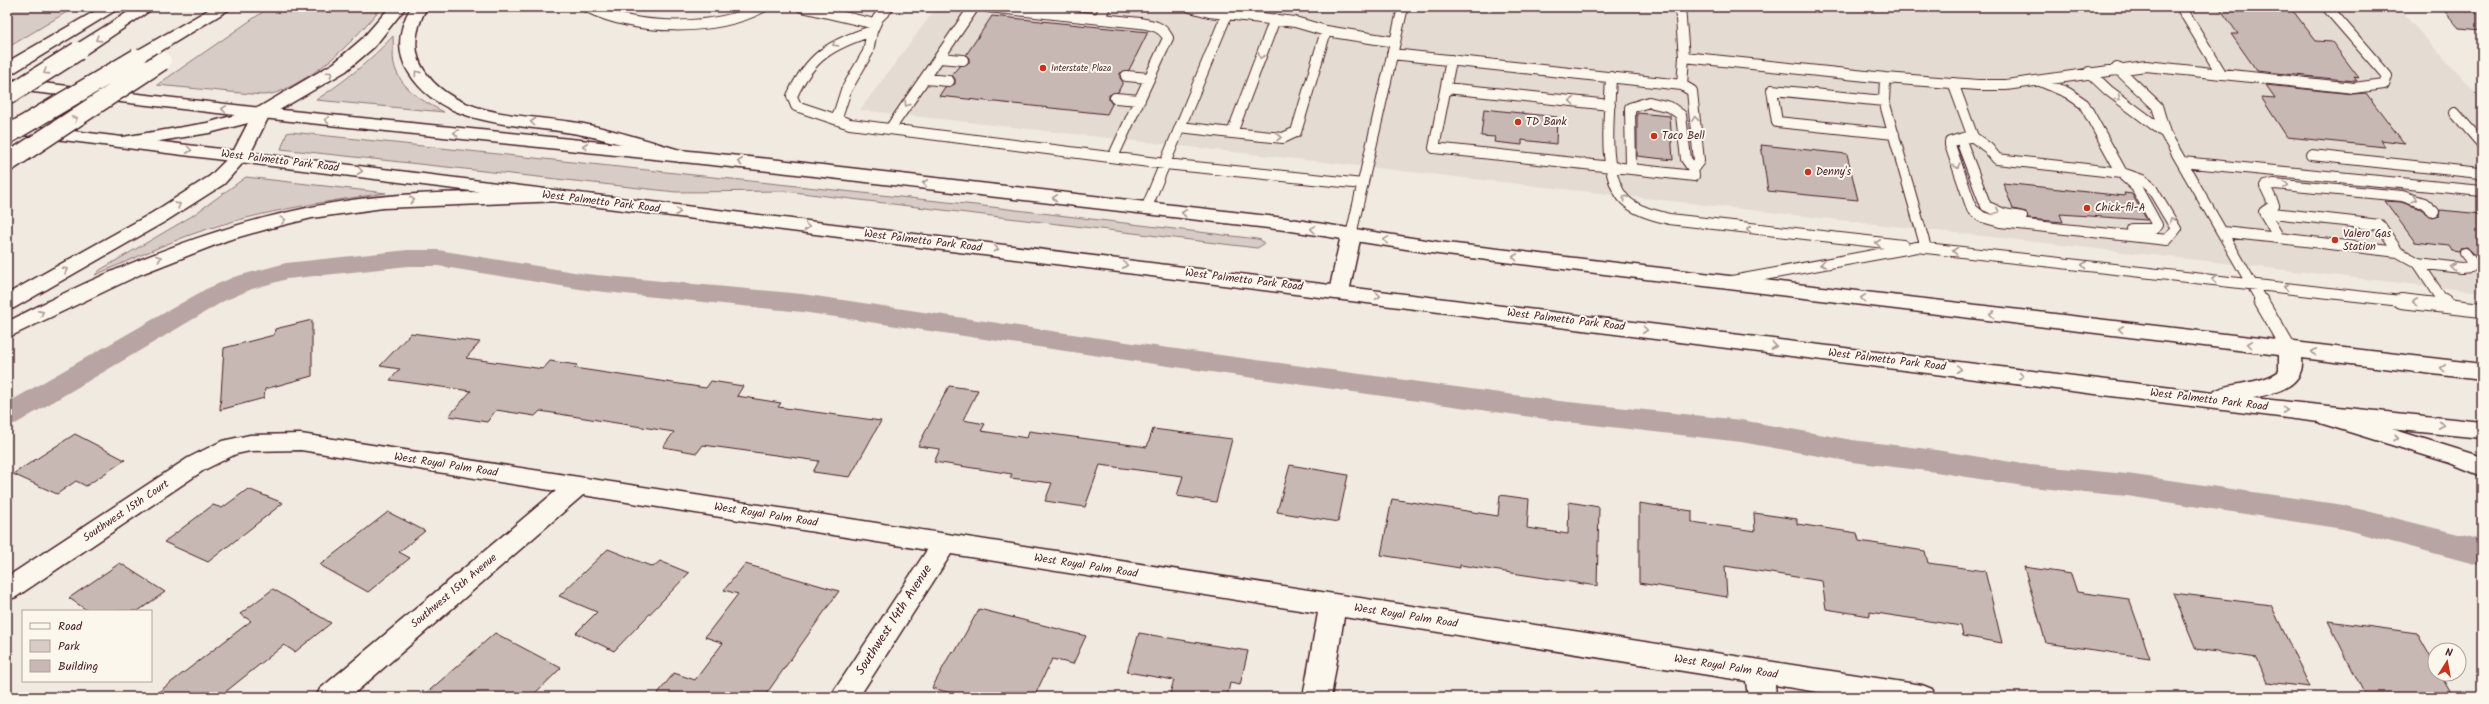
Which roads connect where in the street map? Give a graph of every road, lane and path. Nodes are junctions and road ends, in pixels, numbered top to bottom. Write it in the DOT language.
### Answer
graph roads {
  1 [pos="101,7"];
  2 [pos="113,7"];
  3 [pos="141,7"];
  4 [pos="147,7"];
  5 [pos="200,7"];
  6 [pos="225,7"];
  7 [pos="242,7"];
  8 [pos="398,7"];
  9 [pos="419,7"];
  10 [pos="587,7"];
  11 [pos="763,7"];
  12 [pos="802,7"];
  13 [pos="889,7"];
  14 [pos="974,7"];
  15 [pos="988,7"];
  16 [pos="1105,7"];
  17 [pos="1190,7"];
  18 [pos="1403,7"];
  19 [pos="1680,7"];
  20 [pos="2181,7"];
  21 [pos="2327,7"];
  22 [pos="1227,14"];
  23 [pos="1099,19"];
  24 [pos="1275,19"];
  25 [pos="118,26"];
  26 [pos="873,27"];
  27 [pos="1326,31"];
  28 [pos="1395,42"];
  29 [pos="43,47"];
  30 [pos="1392,54"];
  31 [pos="1684,57"];
  32 [pos="132,58"];
  33 [pos="939,58"];
  34 [pos="963,60"];
  35 [pos="1451,60"];
  36 [pos="2117,68"];
  37 [pos="7,69"];
  38 [pos="2089,72"];
  39 [pos="2221,73"];
  40 [pos="1126,76"];
  41 [pos="1611,77"];
  42 [pos="1150,78"];
  43 [pos="1884,78"];
  44 [pos="925,79"];
  45 [pos="2038,80"];
  46 [pos="949,81"];
  47 [pos="1953,83"];
  48 [pos="7,84"];
  49 [pos="1682,85"];
  50 [pos="1446,88"];
  51 [pos="7,96"];
  52 [pos="1115,98"];
  53 [pos="1140,100"];
  54 [pos="1884,101"];
  55 [pos="1610,105"];
  56 [pos="262,113"];
  57 [pos="2455,113"];
  58 [pos="837,118"];
  59 [pos="1180,127"];
  60 [pos="7,128"];
  61 [pos="890,129"];
  62 [pos="1232,133"];
  63 [pos="2166,133"];
  64 [pos="7,134"];
  65 [pos="1894,134"];
  66 [pos="1968,138"];
  67 [pos="123,142"];
  68 [pos="2482,144"];
  69 [pos="240,156"];
  70 [pos="680,156"];
  71 [pos="2311,156"];
  72 [pos="1113,157"];
  73 [pos="2182,162"];
  74 [pos="7,163"];
  75 [pos="1165,164"];
  76 [pos="1610,168"];
  77 [pos="1631,170"];
  78 [pos="1693,173"];
  79 [pos="2122,173"];
  80 [pos="2481,174"];
  81 [pos="1363,184"];
  82 [pos="2482,192"];
  83 [pos="556,197"];
  84 [pos="1146,209"];
  85 [pos="2264,212"];
  86 [pos="2434,212"];
  87 [pos="2223,232"];
  88 [pos="1351,235"];
  89 [pos="2279,238"];
  90 [pos="1921,247"];
  91 [pos="2398,252"];
  92 [pos="2465,253"];
  93 [pos="2418,264"];
  94 [pos="1726,282"];
  95 [pos="2252,283"];
  96 [pos="1339,292"];
  97 [pos="7,303"];
  98 [pos="2447,306"];
  99 [pos="2482,310"];
  100 [pos="7,331"];
  101 [pos="2289,349"];
  102 [pos="2482,372"];
  103 [pos="2205,399"];
  104 [pos="2319,414"];
  105 [pos="2482,430"];
  106 [pos="250,442"];
  107 [pos="2482,467"];
  108 [pos="578,486"];
  109 [pos="945,544"];
  110 [pos="7,590"];
  111 [pos="1334,605"];
  112 [pos="1760,684"];
  113 [pos="330,697"];
  114 [pos="844,697"];
  115 [pos="1317,697"];
  116 [pos="1922,697"];
  1 -- 29 [label="main road"];
  2 -- 29 [label="main road"];
  3 -- 25 [label="main road"];
  4 -- 25 [label="main road"];
  5 -- 32 [label="main road"];
  6 -- 32 [label="main road"];
  74 -- 7 [label="main road, one-way, bridge"];
  56 -- 8 [label="main road, one-way"];
  70 -- 9 [label="main road, one-way"];
  10 -- 11 [label="lane"];
  12 -- 26 [label="lane"];
  13 -- 26 [label="lane"];
  14 -- 33 [label="lane"];
  15 -- 23 [label="lane"];
  16 -- 23 [label="lane"];
  17 -- 22 [label="lane"];
  18 -- 28 [label="lane"];
  19 -- 31 [label="lane"];
  20 -- 39 [label="lane"];
  21 -- 39 [label="lane"];
  22 -- 24 [label="lane"];
  22 -- 59 [label="lane"];
  23 -- 42 [label="lane"];
  24 -- 27 [label="lane"];
  24 -- 62 [label="lane, one-way"];
  25 -- 51 [label="main road, one-way, bridge"];
  26 -- 58 [label="lane"];
  26 -- 58 [label="lane, one-way"];
  27 -- 28 [label="lane"];
  62 -- 27 [label="lane, one-way"];
  28 -- 30 [label="lane"];
  29 -- 37 [label="main road"];
  30 -- 35 [label="lane"];
  30 -- 81 [label="lane"];
  31 -- 43 [label="lane"];
  31 -- 49 [label="lane"];
  32 -- 64 [label="main road, bridge"];
  33 -- 34 [label="lane"];
  33 -- 44 [label="lane"];
  35 -- 41 [label="lane"];
  35 -- 50 [label="lane"];
  36 -- 38 [label="lane"];
  36 -- 39 [label="lane"];
  36 -- 63 [label="lane"];
  38 -- 45 [label="lane"];
  38 -- 63 [label="lane, one-way"];
  40 -- 42 [label="lane"];
  41 -- 49 [label="lane"];
  41 -- 55 [label="lane"];
  42 -- 53 [label="lane"];
  43 -- 47 [label="lane"];
  43 -- 54 [label="lane"];
  44 -- 46 [label="lane"];
  44 -- 61 [label="lane, one-way"];
  45 -- 47 [label="lane"];
  45 -- 79 [label="lane"];
  47 -- 66 [label="lane"];
  56 -- 48 [label="main road, one-way"];
  78 -- 49 [label="lane, one-way"];
  55 -- 50 [label="lane, one-way"];
  50 -- 76 [label="lane"];
  52 -- 53 [label="lane"];
  53 -- 72 [label="lane"];
  54 -- 65 [label="lane"];
  54 -- 65 [label="lane"];
  55 -- 76 [label="lane"];
  56 -- 67 [label="main road"];
  56 -- 69 [label="main road"];
  70 -- 56 [label="main road, one-way"];
  57 -- 68 [label="lane"];
  58 -- 61 [label="lane"];
  59 -- 62 [label="lane"];
  59 -- 75 [label="lane"];
  60 -- 67 [label="main road, West Palmetto Park Road"];
  61 -- 72 [label="lane"];
  63 -- 73 [label="lane"];
  65 -- 90 [label="lane"];
  66 -- 79 [label="lane"];
  66 -- 79 [label="lane, one-way"];
  66 -- 79 [label="lane, one-way"];
  67 -- 69 [label="main road, West Palmetto Park Road, one-way"];
  69 -- 83 [label="main road, West Palmetto Park Road, one-way"];
  97 -- 69 [label="main road, one-way"];
  84 -- 70 [label="main road, one-way"];
  71 -- 80 [label="lane"];
  72 -- 75 [label="lane"];
  73 -- 82 [label="lane"];
  73 -- 87 [label="lane"];
  75 -- 81 [label="lane"];
  75 -- 84 [label="lane"];
  76 -- 77 [label="lane"];
  90 -- 76 [label="lane, one-way"];
  77 -- 78 [label="lane"];
  77 -- 78 [label="lane"];
  81 -- 88 [label="lane"];
  83 -- 96 [label="main road, West Palmetto Park Road, one-way"];
  100 -- 83 [label="main road, one-way"];
  88 -- 84 [label="main road, one-way"];
  85 -- 86 [label="lane, one-way"];
  85 -- 89 [label="lane"];
  85 -- 91 [label="lane"];
  87 -- 89 [label="lane"];
  87 -- 95 [label="lane"];
  94 -- 88 [label="main road, one-way"];
  88 -- 96 [label="main road"];
  89 -- 91 [label="lane"];
  90 -- 94 [label="lane, one-way"];
  95 -- 90 [label="lane, one-way"];
  91 -- 93 [label="lane"];
  92 -- 93 [label="lane, one-way"];
  93 -- 98 [label="lane"];
  101 -- 94 [label="main road, one-way"];
  98 -- 95 [label="lane, one-way"];
  95 -- 101 [label="lane"];
  96 -- 103 [label="main road, West Palmetto Park Road, one-way"];
  98 -- 99 [label="lane"];
  102 -- 101 [label="main road, one-way"];
  101 -- 103 [label="main road"];
  103 -- 104 [label="main road, West Palmetto Park Road, one-way"];
  104 -- 105 [label="main road, West Palmetto Park Road, one-way"];
  104 -- 107 [label="main road, one-way"];
  106 -- 108 [label="main road, West Royal Palm Road"];
  106 -- 110 [label="main road, Southwest 15th Court"];
  108 -- 109 [label="main road, West Royal Palm Road"];
  108 -- 113 [label="main road, Southwest 15th Avenue"];
  109 -- 111 [label="main road, West Royal Palm Road"];
  109 -- 114 [label="main road, Southwest 14th Avenue"];
  111 -- 112 [label="main road, West Royal Palm Road"];
  111 -- 115 [label="main road"];
  112 -- 116 [label="main road, West Royal Palm Road"];
}
